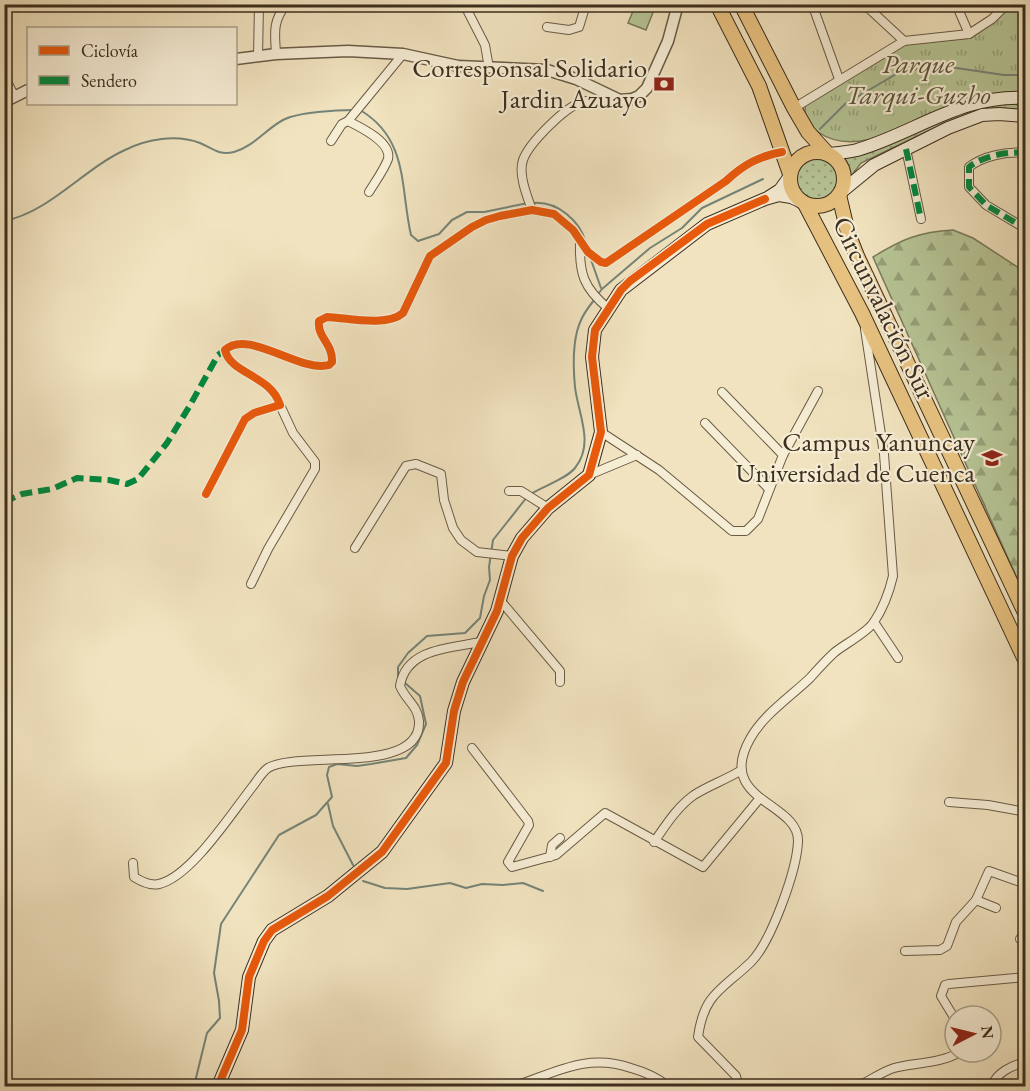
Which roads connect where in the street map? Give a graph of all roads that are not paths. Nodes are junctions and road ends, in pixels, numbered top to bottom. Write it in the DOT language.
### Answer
graph roads {
  1 [pos="259,4"];
  2 [pos="286,4"];
  3 [pos="464,4"];
  4 [pos="586,4"];
  5 [pos="678,4"];
  6 [pos="717,4"];
  7 [pos="741,4"];
  8 [pos="815,4"];
  9 [pos="864,4"];
  10 [pos="956,4"];
  11 [pos="1006,4"];
  12 [pos="547,27"];
  13 [pos="969,34"];
  14 [pos="904,41"];
  15 [pos="276,54"];
  16 [pos="403,54"];
  17 [pos="258,57"];
  18 [pos="237,59"];
  19 [pos="489,68"];
  20 [pos="4,76"];
  21 [pos="839,80"];
  22 [pos="27,91"];
  23 [pos="15,97"];
  24 [pos="1026,98"];
  25 [pos="620,100"];
  26 [pos="4,102"];
  27 [pos="794,108"];
  28 [pos="1026,116"];
  29 [pos="348,122"];
  30 [pos="331,141"];
  31 [pos="906,149"];
  32 [pos="782,152"];
  33 [pos="1026,153"];
  34 [pos="828,154"];
  35 [pos="790,175"];
  36 [pos="369,192"];
  37 [pos="840,193"];
  38 [pos="765,199"];
  39 [pos="804,203"];
  40 [pos="531,209"];
  41 [pos="921,219"];
  42 [pos="1026,229"];
  43 [pos="580,241"];
  44 [pos="605,306"];
  45 [pos="862,314"];
  46 [pos="818,391"];
  47 [pos="722,392"];
  48 [pos="280,405"];
  49 [pos="705,423"];
  50 [pos="601,432"];
  51 [pos="637,455"];
  52 [pos="783,455"];
  53 [pos="589,475"];
  54 [pos="769,489"];
  55 [pos="509,491"];
  56 [pos="206,494"];
  57 [pos="548,508"];
  58 [pos="355,548"];
  59 [pos="512,556"];
  60 [pos="251,584"];
  61 [pos="500,600"];
  62 [pos="1026,615"];
  63 [pos="874,622"];
  64 [pos="481,642"];
  65 [pos="898,658"];
  66 [pos="1026,662"];
  67 [pos="560,682"];
  68 [pos="472,748"];
  69 [pos="740,771"];
  70 [pos="760,798"];
  71 [pos="950,802"];
  72 [pos="1026,812"];
  73 [pos="560,838"];
  74 [pos="654,842"];
  75 [pos="550,857"];
  76 [pos="133,863"];
  77 [pos="1026,884"];
  78 [pos="976,900"];
  79 [pos="996,908"];
  80 [pos="905,951"];
  81 [pos="1026,977"];
  82 [pos="946,1004"];
  83 [pos="943,1059"];
  84 [pos="1026,1062"];
  85 [pos="864,1083"];
  86 [pos="218,1086"];
  87 [pos="515,1086"];
  88 [pos="668,1086"];
  89 [pos="738,1086"];
  90 [pos="992,1086"];
  1 -- 17 [label="street"];
  2 -- 15 [label="street"];
  3 -- 19 [label="street"];
  4 -- 12 [label="street"];
  5 -- 25 [label="street"];
  6 -- 32 [label="highway, Circunvalación Sur"];
  7 -- 27 [label="highway, Circunvalación Sur"];
  8 -- 21 [label="street"];
  9 -- 14 [label="street"];
  10 -- 13 [label="street"];
  11 -- 13 [label="street"];
  13 -- 14 [label="street"];
  14 -- 21 [label="street"];
  15 -- 16 [label="street"];
  15 -- 17 [label="street"];
  16 -- 19 [label="street"];
  16 -- 29 [label="street"];
  17 -- 18 [label="street"];
  19 -- 25 [label="street"];
  20 -- 23 [label="street"];
  21 -- 27 [label="street"];
  22 -- 23 [label="street"];
  23 -- 26 [label="street"];
  24 -- 34 [label="main road"];
  25 -- 40 [label="street"];
  27 -- 34 [label="highway, Circunvalación Sur"];
  28 -- 31 [label="main road"];
  29 -- 30 [label="street"];
  29 -- 36 [label="street"];
  31 -- 37 [label="main road"];
  31 -- 41 [label="street"];
  32 -- 35 [label="highway, Circunvalación Sur"];
  32 -- 43 [label="street"];
  33 -- 42 [label="street"];
  34 -- 35 [label="highway"];
  34 -- 37 [label="highway, Circunvalación Sur"];
  35 -- 38 [label="main road"];
  35 -- 39 [label="highway, Circunvalación Sur"];
  37 -- 39 [label="highway, Circunvalación Sur"];
  37 -- 62 [label="highway, Circunvalación Sur"];
  38 -- 39 [label="main road"];
  38 -- 44 [label="main road"];
  39 -- 45 [label="highway, Circunvalación Sur"];
  40 -- 43 [label="street"];
  40 -- 48 [label="street"];
  43 -- 44 [label="street"];
  44 -- 50 [label="main road"];
  45 -- 63 [label="street"];
  45 -- 66 [label="highway, Circunvalación Sur"];
  46 -- 52 [label="street"];
  47 -- 52 [label="street"];
  48 -- 56 [label="street"];
  48 -- 60 [label="street"];
  49 -- 54 [label="street"];
  50 -- 51 [label="street"];
  50 -- 53 [label="main road"];
  51 -- 53 [label="street"];
  51 -- 54 [label="street"];
  52 -- 54 [label="street"];
  53 -- 57 [label="main road"];
  55 -- 57 [label="street"];
  57 -- 59 [label="main road"];
  58 -- 59 [label="street"];
  59 -- 61 [label="main road"];
  61 -- 64 [label="main road"];
  61 -- 67 [label="street"];
  63 -- 65 [label="street"];
  63 -- 69 [label="street"];
  64 -- 76 [label="street"];
  64 -- 86 [label="main road"];
  68 -- 75 [label="street"];
  69 -- 70 [label="street"];
  69 -- 74 [label="street"];
  70 -- 74 [label="street"];
  70 -- 89 [label="street"];
  71 -- 72 [label="street"];
  73 -- 75 [label="street"];
  74 -- 75 [label="street"];
  77 -- 78 [label="street"];
  78 -- 79 [label="street"];
  78 -- 80 [label="street"];
  81 -- 82 [label="street"];
  83 -- 85 [label="street"];
  84 -- 90 [label="street"];
  87 -- 88 [label="street"];
}
